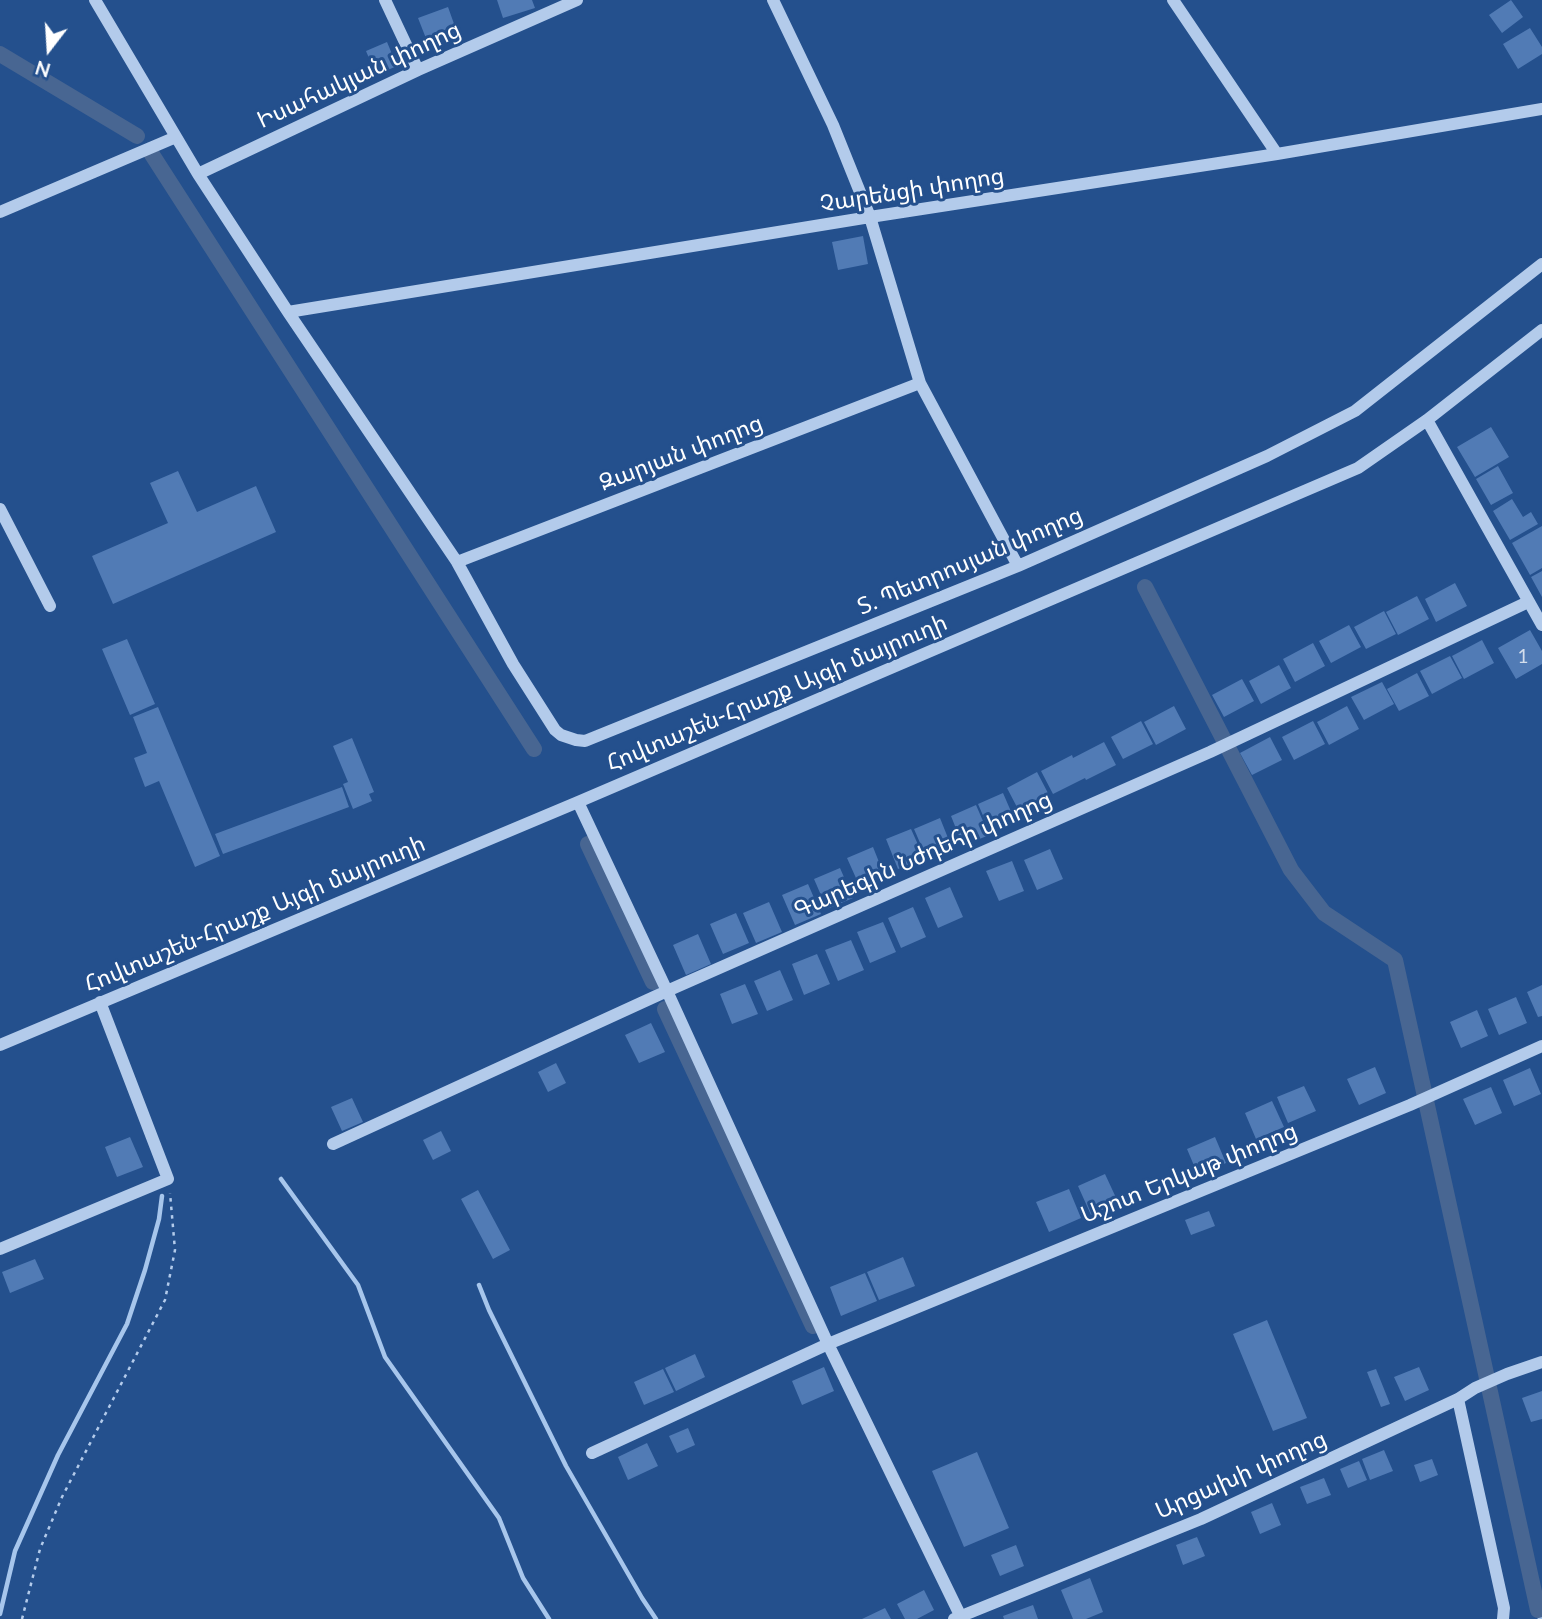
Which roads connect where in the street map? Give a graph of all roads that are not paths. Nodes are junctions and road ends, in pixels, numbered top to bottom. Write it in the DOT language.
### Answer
graph roads {
  1 [pos="95,0"];
  2 [pos="385,0"];
  3 [pos="577,0"];
  4 [pos="773,0"];
  5 [pos="1173,0"];
  6 [pos="418,69"];
  7 [pos="1542,108"];
  8 [pos="176,137"];
  9 [pos="1277,154"];
  10 [pos="198,174"];
  11 [pos="0,212"];
  12 [pos="870,217"];
  13 [pos="1542,264"];
  14 [pos="288,312"];
  15 [pos="1542,330"];
  16 [pos="920,383"];
  17 [pos="1427,421"];
  18 [pos="0,509"];
  19 [pos="457,562"];
  20 [pos="1018,566"];
  21 [pos="1528,602"];
  22 [pos="50,606"];
  23 [pos="1542,625"];
  24 [pos="578,802"];
  25 [pos="667,991"];
  26 [pos="100,1002"];
  27 [pos="0,1045"];
  28 [pos="1542,1046"];
  29 [pos="333,1144"];
  30 [pos="0,1249"];
  31 [pos="828,1344"];
  32 [pos="1542,1362"];
  33 [pos="1458,1399"];
  34 [pos="592,1452"];
  35 [pos="957,1617"];
  36 [pos="1503,1619"];
  1 -- 8 [label="street, Տ. Պետրոսյան փողոց"];
  2 -- 6 [label="street"];
  3 -- 6 [label="street, Իսահակյան փողոց"];
  4 -- 12 [label="street"];
  5 -- 9 [label="street"];
  6 -- 10 [label="street, Իսահակյան փողոց"];
  7 -- 9 [label="street, Չարենցի փողոց"];
  8 -- 10 [label="street, Տ. Պետրոսյան փողոց"];
  8 -- 11 [label="street"];
  9 -- 12 [label="street, Չարենցի փողոց"];
  10 -- 14 [label="street, Տ. Պետրոսյան փողոց"];
  12 -- 14 [label="street, Չարենցի փողոց"];
  12 -- 16 [label="street"];
  13 -- 20 [label="street, Տ. Պետրոսյան փողոց"];
  14 -- 19 [label="street, Տ. Պետրոսյան փողոց"];
  15 -- 17 [label="street, Հովտաշեն-Հրաշք Այգի մայրուղի"];
  16 -- 19 [label="street, Զարյան փողոց"];
  16 -- 20 [label="street"];
  17 -- 21 [label="street"];
  17 -- 24 [label="street, Հովտաշեն-Հրաշք Այգի մայրուղի"];
  18 -- 22 [label="street"];
  19 -- 20 [label="street, Տ. Պետրոսյան փողոց"];
  21 -- 23 [label="street"];
  21 -- 25 [label="street, Գարեգին Նժդեհի փողոց"];
  24 -- 25 [label="street"];
  24 -- 26 [label="street, Հովտաշեն-Հրաշք Այգի մայրուղի"];
  25 -- 29 [label="street, Գարեգին Նժդեհի փողոց"];
  25 -- 31 [label="street"];
  26 -- 27 [label="street, Հովտաշեն-Հրաշք Այգի մայրուղի"];
  26 -- 30 [label="street"];
  28 -- 31 [label="street, Աշոտ Երկաթ փողոց"];
  31 -- 34 [label="street"];
  31 -- 35 [label="street"];
  32 -- 33 [label="street, Արցախի փողոց"];
  33 -- 35 [label="street, Արցախի փողոց"];
  33 -- 36 [label="street"];
}
